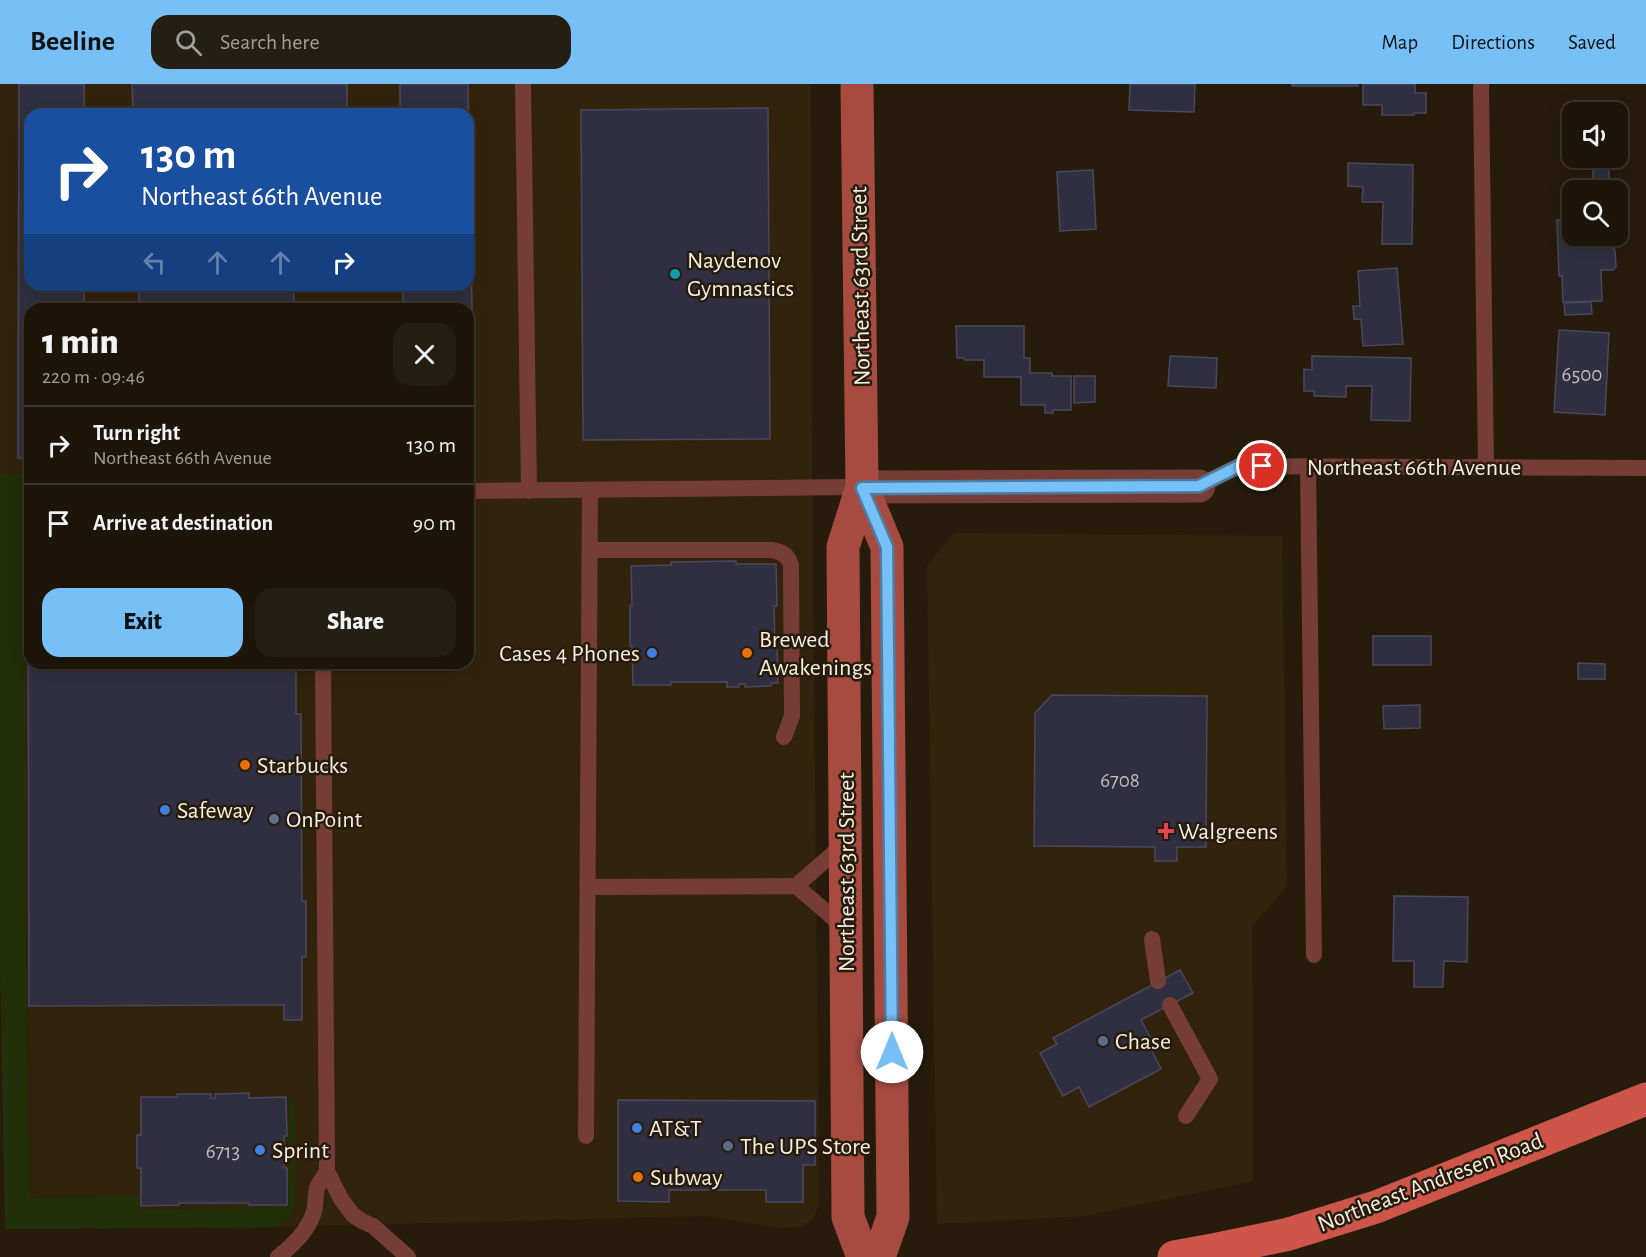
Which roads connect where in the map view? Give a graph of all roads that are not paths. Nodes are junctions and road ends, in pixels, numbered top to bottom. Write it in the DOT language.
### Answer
graph roads {
  1 [pos="523,84"];
  2 [pos="857,84"];
  3 [pos="1481,84"];
  4 [pos="1308,466"];
  5 [pos="1486,467"];
  6 [pos="1646,468"];
  7 [pos="1199,486"];
  8 [pos="862,488"];
  9 [pos="590,490"];
  10 [pos="474,491"];
  11 [pos="529,491"];
  12 [pos="590,550"];
  13 [pos="323,669"];
  14 [pos="784,738"];
  15 [pos="846,842"];
  16 [pos="796,886"];
  17 [pos="588,887"];
  18 [pos="846,931"];
  19 [pos="1152,939"];
  20 [pos="1314,955"];
  21 [pos="1158,981"];
  22 [pos="1170,1005"];
  23 [pos="1646,1099"];
  24 [pos="1186,1116"];
  25 [pos="586,1136"];
  26 [pos="327,1171"];
  27 [pos="278,1257"];
  28 [pos="408,1257"];
  29 [pos="863,1257"];
  30 [pos="879,1257"];
  31 [pos="1174,1257"];
  1 -- 11 [label="lane"];
  2 -- 8 [label="main road, Northeast 63rd Street"];
  3 -- 5 [label="lane"];
  4 -- 5 [label="lane, Northeast 66th Avenue"];
  4 -- 7 [label="lane, Northeast 66th Avenue"];
  4 -- 20 [label="lane"];
  5 -- 6 [label="lane, Northeast 66th Avenue"];
  7 -- 8 [label="street, Northeast 66th Avenue"];
  8 -- 9 [label="lane"];
  8 -- 15 [label="main road, Northeast 63rd Street"];
  8 -- 30 [label="main road, Northeast 63rd Street"];
  9 -- 11 [label="lane"];
  9 -- 12 [label="lane"];
  10 -- 11 [label="lane"];
  12 -- 14 [label="lane"];
  12 -- 17 [label="lane"];
  13 -- 26 [label="lane"];
  15 -- 16 [label="lane"];
  15 -- 18 [label="main road, Northeast 63rd Street"];
  16 -- 17 [label="lane"];
  16 -- 18 [label="lane"];
  17 -- 25 [label="lane"];
  18 -- 29 [label="main road, Northeast 63rd Street"];
  19 -- 21 [label="lane"];
  22 -- 24 [label="lane"];
  23 -- 31 [label="main road, Northeast Andresen Road"];
  26 -- 27 [label="lane"];
  26 -- 28 [label="lane"];
}
